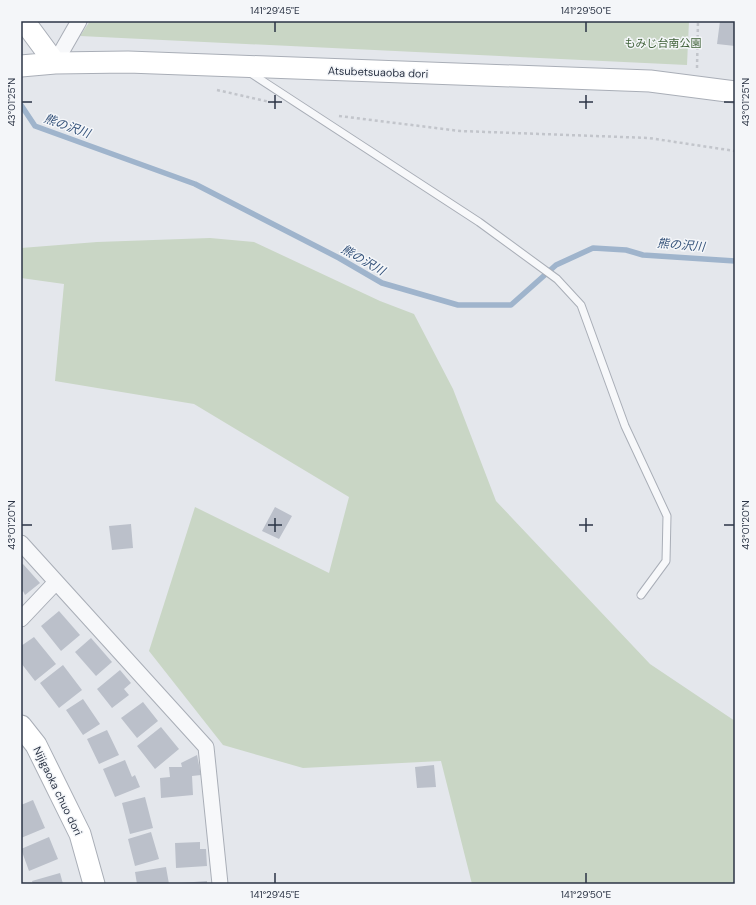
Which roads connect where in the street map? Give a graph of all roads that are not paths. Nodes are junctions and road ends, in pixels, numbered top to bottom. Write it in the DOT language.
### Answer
graph roads {
  1 [pos="24,21"];
  2 [pos="79,21"];
  3 [pos="54,62"];
  4 [pos="26,66"];
  5 [pos="243,67"];
  6 [pos="735,92"];
  7 [pos="21,543"];
  8 [pos="56,582"];
  9 [pos="641,595"];
  10 [pos="21,619"];
  11 [pos="21,726"];
  12 [pos="94,884"];
  13 [pos="220,884"];
  1 -- 3 [label="street"];
  2 -- 3 [label="street"];
  3 -- 4 [label="street, Atsubetsuaoba dori"];
  3 -- 5 [label="street, Atsubetsuaoba dori"];
  5 -- 6 [label="street, Atsubetsuaoba dori"];
  5 -- 9 [label="lane"];
  7 -- 8 [label="street"];
  8 -- 10 [label="street"];
  8 -- 13 [label="street"];
  11 -- 12 [label="street, Nijigaoka chuo dori"];
}
